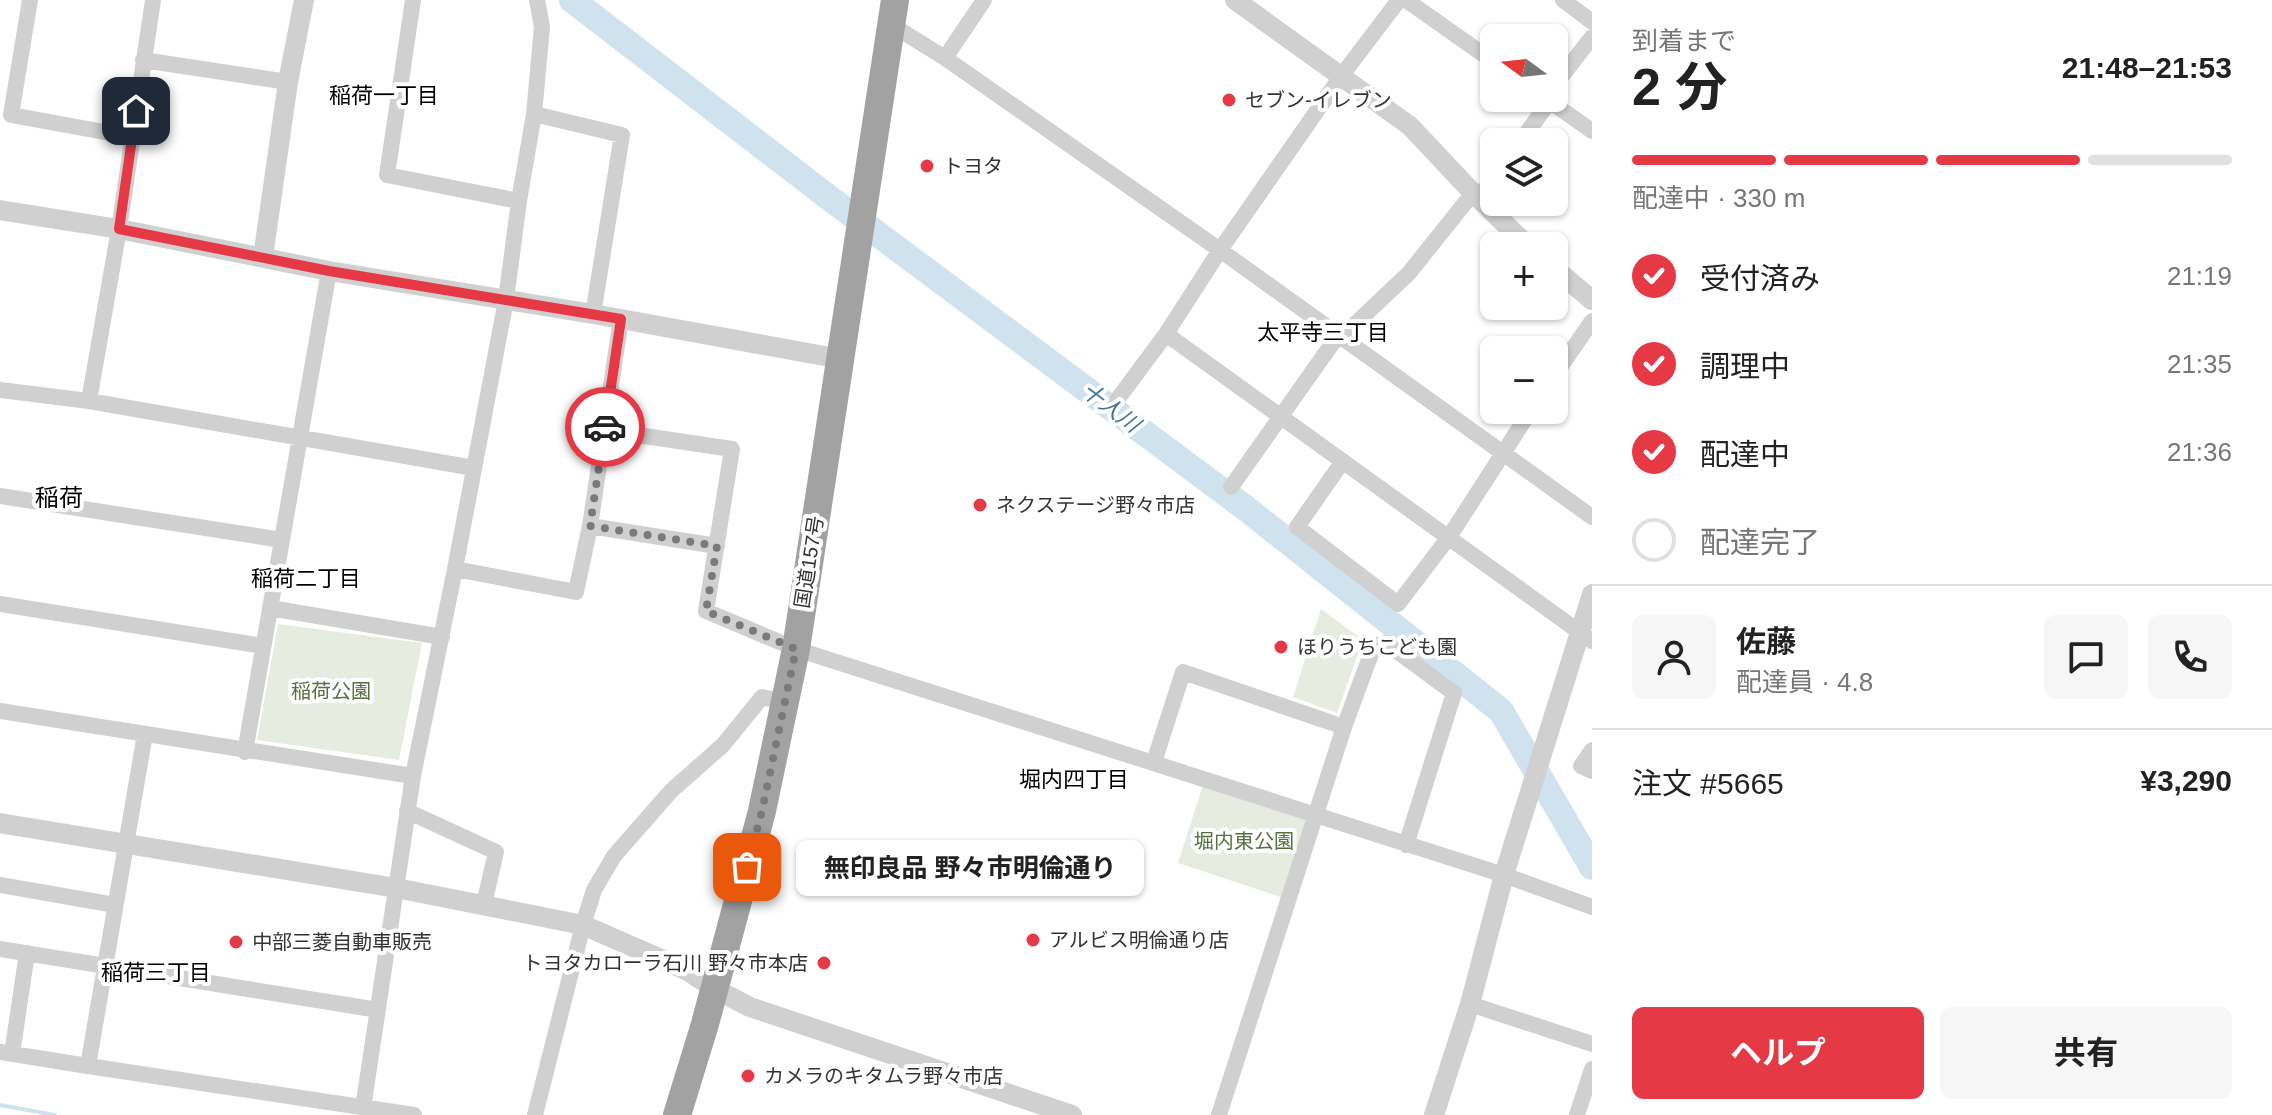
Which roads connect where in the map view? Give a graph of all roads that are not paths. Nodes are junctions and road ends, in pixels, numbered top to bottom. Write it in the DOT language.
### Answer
graph roads {
  1 [pos="30,0"];
  2 [pos="153,0"];
  3 [pos="304,0"];
  4 [pos="413,0"];
  5 [pos="537,0"];
  6 [pos="984,0"];
  7 [pos="1235,0"];
  8 [pos="1399,0"];
  9 [pos="1406,0"];
  10 [pos="1563,0"];
  11 [pos="894,12"];
  12 [pos="1592,22"];
  13 [pos="1592,37"];
  14 [pos="1480,52"];
  15 [pos="945,58"];
  16 [pos="143,60"];
  17 [pos="1568,69"];
  18 [pos="1342,75"];
  19 [pos="288,82"];
  20 [pos="1568,112"];
  21 [pos="6,114"];
  22 [pos="534,114"];
  23 [pos="1592,131"];
  24 [pos="132,137"];
  25 [pos="1480,191"];
  26 [pos="1475,196"];
  27 [pos="519,201"];
  28 [pos="0,210"];
  29 [pos="119,229"];
  30 [pos="1513,232"];
  31 [pos="1220,250"];
  32 [pos="263,257"];
  33 [pos="329,271"];
  34 [pos="1568,280"];
  35 [pos="506,300"];
  36 [pos="1592,300"];
  37 [pos="593,314"];
  38 [pos="621,319"];
  39 [pos="1592,321"];
  40 [pos="1166,334"];
  41 [pos="1339,334"];
  42 [pos="1568,356"];
  43 [pos="841,359"];
  44 [pos="0,390"];
  45 [pos="1117,400"];
  46 [pos="89,401"];
  47 [pos="1281,416"];
  48 [pos="1521,424"];
  49 [pos="604,430"];
  50 [pos="300,439"];
  51 [pos="1502,452"];
  52 [pos="1343,461"];
  53 [pos="474,468"];
  54 [pos="1231,487"];
  55 [pos="0,496"];
  56 [pos="1592,517"];
  57 [pos="590,526"];
  58 [pos="1449,537"];
  59 [pos="282,540"];
  60 [pos="717,546"];
  61 [pos="455,569"];
  62 [pos="1592,594"];
  63 [pos="0,604"];
  64 [pos="270,608"];
  65 [pos="1586,636"];
  66 [pos="442,637"];
  67 [pos="263,646"];
  68 [pos="796,649"];
  69 [pos="785,702"];
  70 [pos="0,711"];
  71 [pos="1344,727"];
  72 [pos="145,734"];
  73 [pos="1592,750"];
  74 [pos="245,752"];
  75 [pos="1154,762"];
  76 [pos="1592,771"];
  77 [pos="413,776"];
  78 [pos="407,811"];
  79 [pos="1316,816"];
  80 [pos="0,823"];
  81 [pos="127,843"];
  82 [pos="1406,845"];
  83 [pos="1504,875"];
  84 [pos="0,885"];
  85 [pos="396,888"];
  86 [pos="484,904"];
  87 [pos="115,905"];
  88 [pos="1592,907"];
  89 [pos="583,925"];
  90 [pos="0,949"];
  91 [pos="27,953"];
  92 [pos="106,966"];
  93 [pos="715,989"];
  94 [pos="1470,1004"];
  95 [pos="378,1010"];
  96 [pos="1592,1044"];
  97 [pos="6,1053"];
  98 [pos="88,1066"];
  99 [pos="1592,1069"];
  100 [pos="363,1108"];
  101 [pos="414,1115"];
  102 [pos="535,1115"];
  103 [pos="677,1115"];
  104 [pos="1072,1115"];
  105 [pos="1219,1115"];
  106 [pos="1434,1115"];
  107 [pos="1577,1115"];
  1 -- 21 [label="street"];
  2 -- 16 [label="street"];
  3 -- 19 [label="street"];
  4 -- 27 [label="street"];
  5 -- 22 [label="street"];
  6 -- 15 [label="street"];
  7 -- 18 [label="street"];
  8 -- 18 [label="street"];
  9 -- 14 [label="street"];
  10 -- 12 [label="street"];
  11 -- 15 [label="street"];
  11 -- 43 [label="highway, 国道157号"];
  13 -- 17 [label="street"];
  15 -- 31 [label="street"];
  16 -- 19 [label="street"];
  16 -- 24 [label="street"];
  18 -- 26 [label="street"];
  18 -- 31 [label="street"];
  19 -- 32 [label="street"];
  20 -- 23 [label="street"];
  21 -- 24 [label="street"];
  22 -- 27 [label="street"];
  22 -- 37 [label="street"];
  24 -- 29 [label="street"];
  25 -- 26 [label="street"];
  26 -- 30 [label="street"];
  26 -- 41 [label="street"];
  27 -- 35 [label="street"];
  28 -- 29 [label="street"];
  29 -- 32 [label="street"];
  29 -- 46 [label="street"];
  31 -- 40 [label="street"];
  31 -- 41 [label="street"];
  32 -- 33 [label="street"];
  33 -- 35 [label="street"];
  33 -- 50 [label="street"];
  34 -- 36 [label="street"];
  35 -- 37 [label="street"];
  35 -- 53 [label="street"];
  37 -- 38 [label="street"];
  38 -- 43 [label="street"];
  38 -- 49 [label="street"];
  39 -- 42 [label="street"];
  40 -- 45 [label="street"];
  40 -- 47 [label="street"];
  41 -- 47 [label="street"];
  41 -- 51 [label="street"];
  43 -- 68 [label="highway, 国道157号"];
  44 -- 46 [label="street"];
  46 -- 50 [label="street"];
  47 -- 52 [label="street"];
  47 -- 54 [label="street"];
  48 -- 51 [label="street"];
  49 -- 57 [label="street"];
  49 -- 60 [label="street"];
  50 -- 53 [label="street"];
  50 -- 59 [label="street"];
  51 -- 56 [label="street"];
  51 -- 58 [label="street"];
  52 -- 58 [label="street"];
  52 -- 58 [label="street"];
  53 -- 61 [label="street"];
  55 -- 59 [label="street"];
  57 -- 60 [label="street"];
  57 -- 61 [label="street"];
  58 -- 65 [label="street"];
  59 -- 64 [label="street"];
  60 -- 68 [label="street"];
  61 -- 66 [label="street"];
  62 -- 65 [label="street"];
  63 -- 67 [label="street"];
  64 -- 66 [label="street"];
  64 -- 67 [label="street"];
  65 -- 83 [label="street"];
  66 -- 77 [label="street"];
  67 -- 74 [label="street"];
  68 -- 69 [label="highway, 国道157号"];
  68 -- 75 [label="street"];
  69 -- 89 [label="street"];
  69 -- 93 [label="highway, 国道157号"];
  70 -- 72 [label="street"];
  71 -- 75 [label="street"];
  71 -- 79 [label="street"];
  71 -- 82 [label="street"];
  72 -- 74 [label="street"];
  72 -- 81 [label="street"];
  73 -- 76 [label="street"];
  74 -- 77 [label="street"];
  75 -- 79 [label="street"];
  77 -- 78 [label="street"];
  78 -- 85 [label="street"];
  78 -- 86 [label="street"];
  79 -- 82 [label="street"];
  79 -- 105 [label="street"];
  80 -- 81 [label="street"];
  81 -- 85 [label="street"];
  81 -- 87 [label="street"];
  82 -- 83 [label="street"];
  83 -- 88 [label="street"];
  83 -- 94 [label="street"];
  84 -- 87 [label="street"];
  85 -- 86 [label="street"];
  85 -- 95 [label="street"];
  86 -- 89 [label="street"];
  87 -- 92 [label="street"];
  89 -- 93 [label="street"];
  89 -- 102 [label="street"];
  90 -- 91 [label="street"];
  91 -- 92 [label="street"];
  91 -- 97 [label="street"];
  92 -- 95 [label="street"];
  92 -- 98 [label="street"];
  93 -- 103 [label="highway, 国道157号"];
  93 -- 104 [label="street"];
  94 -- 96 [label="street"];
  94 -- 106 [label="street"];
  95 -- 100 [label="street"];
  97 -- 98 [label="street"];
  98 -- 100 [label="street"];
  99 -- 107 [label="street"];
  100 -- 101 [label="street"];
}
